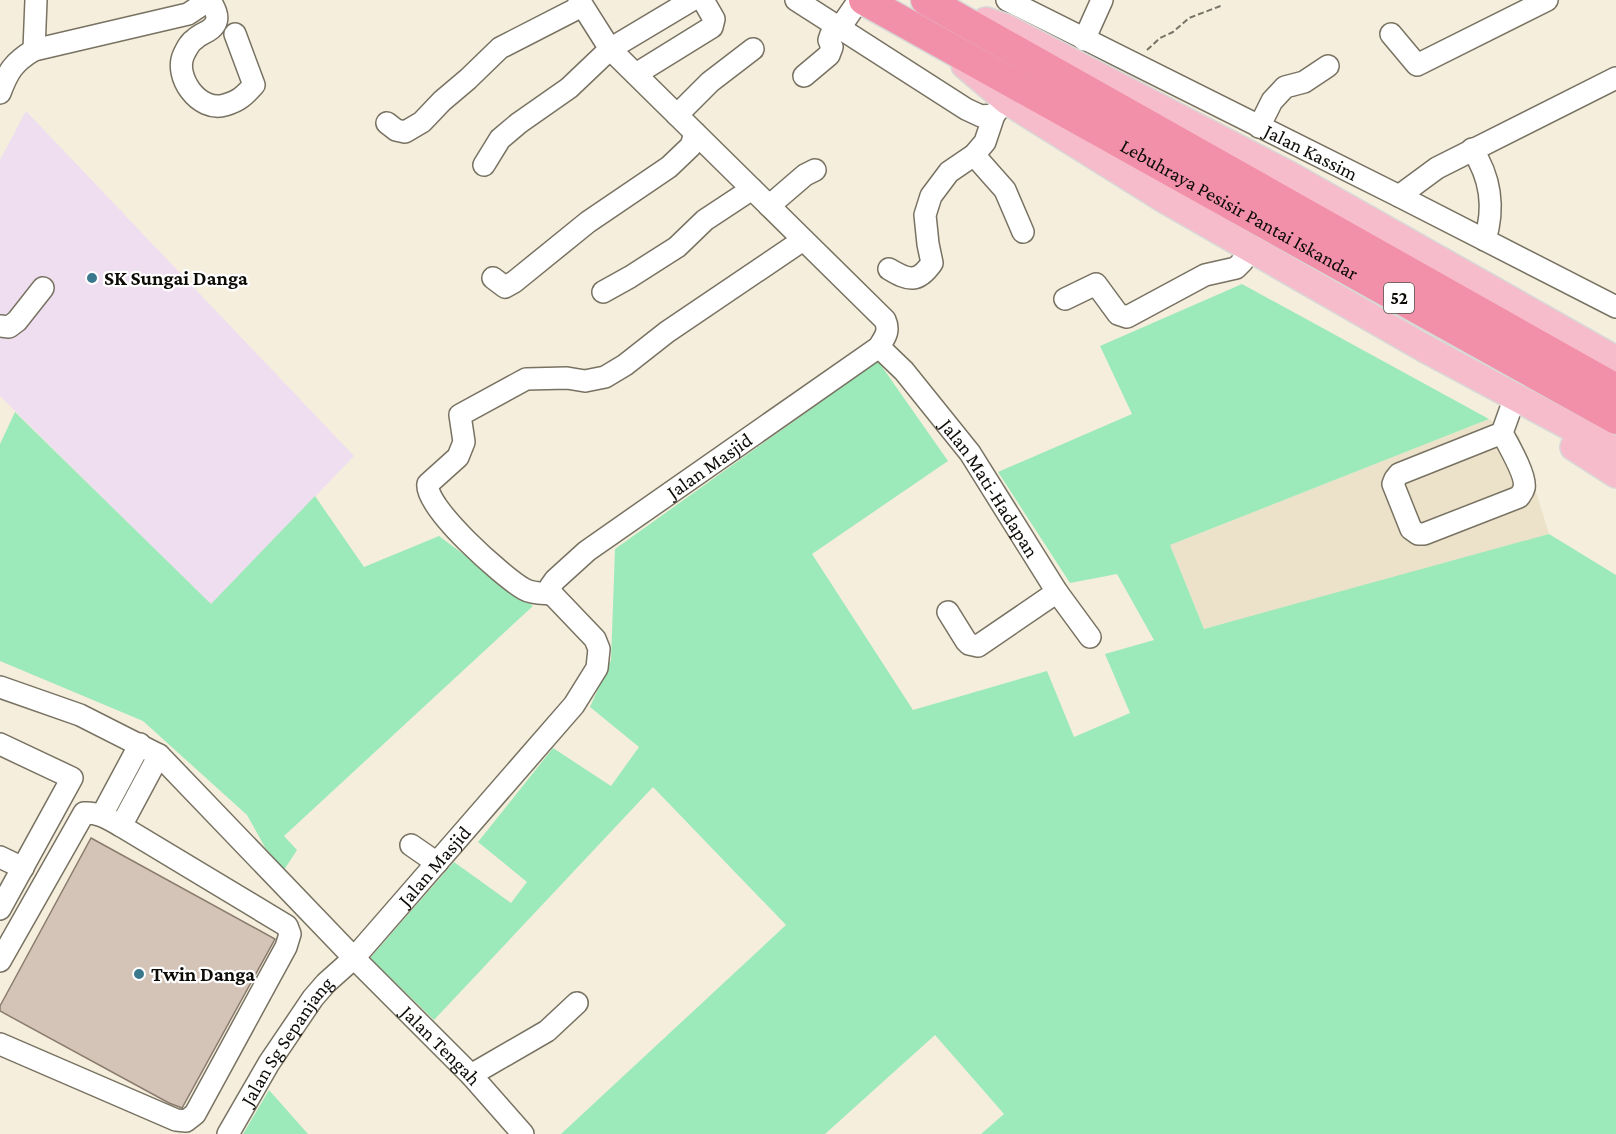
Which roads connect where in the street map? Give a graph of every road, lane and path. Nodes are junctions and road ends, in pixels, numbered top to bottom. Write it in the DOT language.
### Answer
graph roads {
  1 [pos="36,0"];
  2 [pos="209,0"];
  3 [pos="692,0"];
  4 [pos="703,0"];
  5 [pos="796,0"];
  6 [pos="859,0"];
  7 [pos="864,0"];
  8 [pos="926,0"];
  9 [pos="932,0"];
  10 [pos="1006,0"];
  11 [pos="1102,0"];
  12 [pos="1547,0"];
  13 [pos="580,3"];
  14 [pos="1223,5"];
  15 [pos="839,29"];
  16 [pos="235,34"];
  17 [pos="1391,34"];
  18 [pos="1084,40"];
  19 [pos="942,44"];
  20 [pos="610,49"];
  21 [pos="34,50"];
  22 [pos="753,50"];
  23 [pos="1328,66"];
  24 [pos="1143,68"];
  25 [pos="636,74"];
  26 [pos="804,76"];
  27 [pos="1616,78"];
  28 [pos="0,93"];
  29 [pos="1000,107"];
  30 [pos="677,114"];
  31 [pos="387,123"];
  32 [pos="1259,127"];
  33 [pos="695,133"];
  34 [pos="1303,149"];
  35 [pos="1472,149"];
  36 [pos="974,154"];
  37 [pos="1188,163"];
  38 [pos="484,165"];
  39 [pos="815,170"];
  40 [pos="1289,175"];
  41 [pos="752,189"];
  42 [pos="1399,196"];
  43 [pos="769,206"];
  44 [pos="1023,232"];
  45 [pos="803,240"];
  46 [pos="1485,240"];
  47 [pos="1251,248"];
  48 [pos="889,269"];
  49 [pos="493,278"];
  50 [pos="43,288"];
  51 [pos="603,292"];
  52 [pos="1065,298"];
  53 [pos="1616,307"];
  54 [pos="0,326"];
  55 [pos="879,347"];
  56 [pos="1424,348"];
  57 [pos="1616,360"];
  58 [pos="1616,389"];
  59 [pos="1616,419"];
  60 [pos="1506,421"];
  61 [pos="1616,451"];
  62 [pos="1616,474"];
  63 [pos="1057,592"];
  64 [pos="552,594"];
  65 [pos="948,612"];
  66 [pos="1089,637"];
  67 [pos="0,687"];
  68 [pos="0,744"];
  69 [pos="140,744"];
  70 [pos="159,755"];
  71 [pos="102,815"];
  72 [pos="121,826"];
  73 [pos="411,845"];
  74 [pos="0,857"];
  75 [pos="437,863"];
  76 [pos="23,868"];
  77 [pos="0,909"];
  78 [pos="354,958"];
  79 [pos="0,961"];
  80 [pos="577,1003"];
  81 [pos="0,1044"];
  82 [pos="471,1075"];
  83 [pos="228,1134"];
  84 [pos="523,1134"];
  1 -- 21 [label="street"];
  2 -- 16 [label="street"];
  2 -- 21 [label="street"];
  3 -- 20 [label="street"];
  4 -- 25 [label="street"];
  5 -- 15 [label="street"];
  6 -- 15 [label="street"];
  7 -- 19 [label="highway, Lebuhraya Pesisir Pantai Iskandar / 52"];
  8 -- 37 [label="highway, Lebuhraya Pesisir Pantai Iskandar / 52"];
  9 -- 40 [label="main road"];
  10 -- 18 [label="street, Jalan Kassim"];
  11 -- 18 [label="street"];
  12 -- 17 [label="street"];
  13 -- 20 [label="street"];
  13 -- 31 [label="street"];
  14 -- 24 [label="path"];
  15 -- 26 [label="street"];
  15 -- 29 [label="street"];
  18 -- 24 [label="street, Jalan Kassim"];
  19 -- 29 [label="main road"];
  19 -- 37 [label="highway, Lebuhraya Pesisir Pantai Iskandar / 52"];
  20 -- 25 [label="street"];
  20 -- 38 [label="street"];
  21 -- 28 [label="street"];
  22 -- 30 [label="street"];
  23 -- 32 [label="street"];
  24 -- 32 [label="street, Jalan Kassim"];
  25 -- 30 [label="street"];
  27 -- 35 [label="street"];
  29 -- 36 [label="street"];
  29 -- 47 [label="main road"];
  30 -- 33 [label="street"];
  32 -- 34 [label="street, Jalan Kassim"];
  33 -- 41 [label="street"];
  33 -- 49 [label="street"];
  34 -- 40 [label="street"];
  34 -- 42 [label="street, Jalan Kassim"];
  35 -- 42 [label="street"];
  35 -- 46 [label="street"];
  36 -- 44 [label="street"];
  36 -- 48 [label="street"];
  37 -- 58 [label="highway, Lebuhraya Pesisir Pantai Iskandar / 52"];
  37 -- 59 [label="highway, Lebuhraya Pesisir Pantai Iskandar / 52"];
  39 -- 43 [label="street"];
  40 -- 57 [label="main road"];
  41 -- 43 [label="street"];
  41 -- 51 [label="street"];
  42 -- 46 [label="street, Jalan Kassim"];
  43 -- 45 [label="street"];
  45 -- 55 [label="street"];
  45 -- 64 [label="street"];
  46 -- 53 [label="street, Jalan Kassim"];
  47 -- 52 [label="street"];
  47 -- 56 [label="main road"];
  50 -- 54 [label="street"];
  55 -- 63 [label="street, Jalan Mati-Hadapan"];
  55 -- 64 [label="street, Jalan Masjid"];
  56 -- 60 [label="main road"];
  56 -- 61 [label="main road"];
  60 -- 60 [label="street"];
  60 -- 62 [label="main road"];
  63 -- 65 [label="street"];
  63 -- 66 [label="street, Jalan Mati-Hadapan"];
  64 -- 75 [label="street, Jalan Masjid"];
  67 -- 69 [label="street, Jalan Tengah"];
  68 -- 76 [label="street"];
  69 -- 70 [label="street, Jalan Tengah"];
  69 -- 71 [label="street"];
  70 -- 72 [label="street"];
  70 -- 78 [label="street, Jalan Tengah"];
  71 -- 72 [label="street"];
  71 -- 79 [label="street"];
  72 -- 81 [label="street"];
  73 -- 75 [label="street"];
  74 -- 76 [label="street"];
  75 -- 78 [label="street, Jalan Masjid"];
  76 -- 77 [label="street"];
  78 -- 82 [label="street, Jalan Tengah"];
  78 -- 83 [label="street, Jalan Sg Sepanjang"];
  80 -- 82 [label="street"];
  82 -- 84 [label="street, Jalan Tengah"];
}
